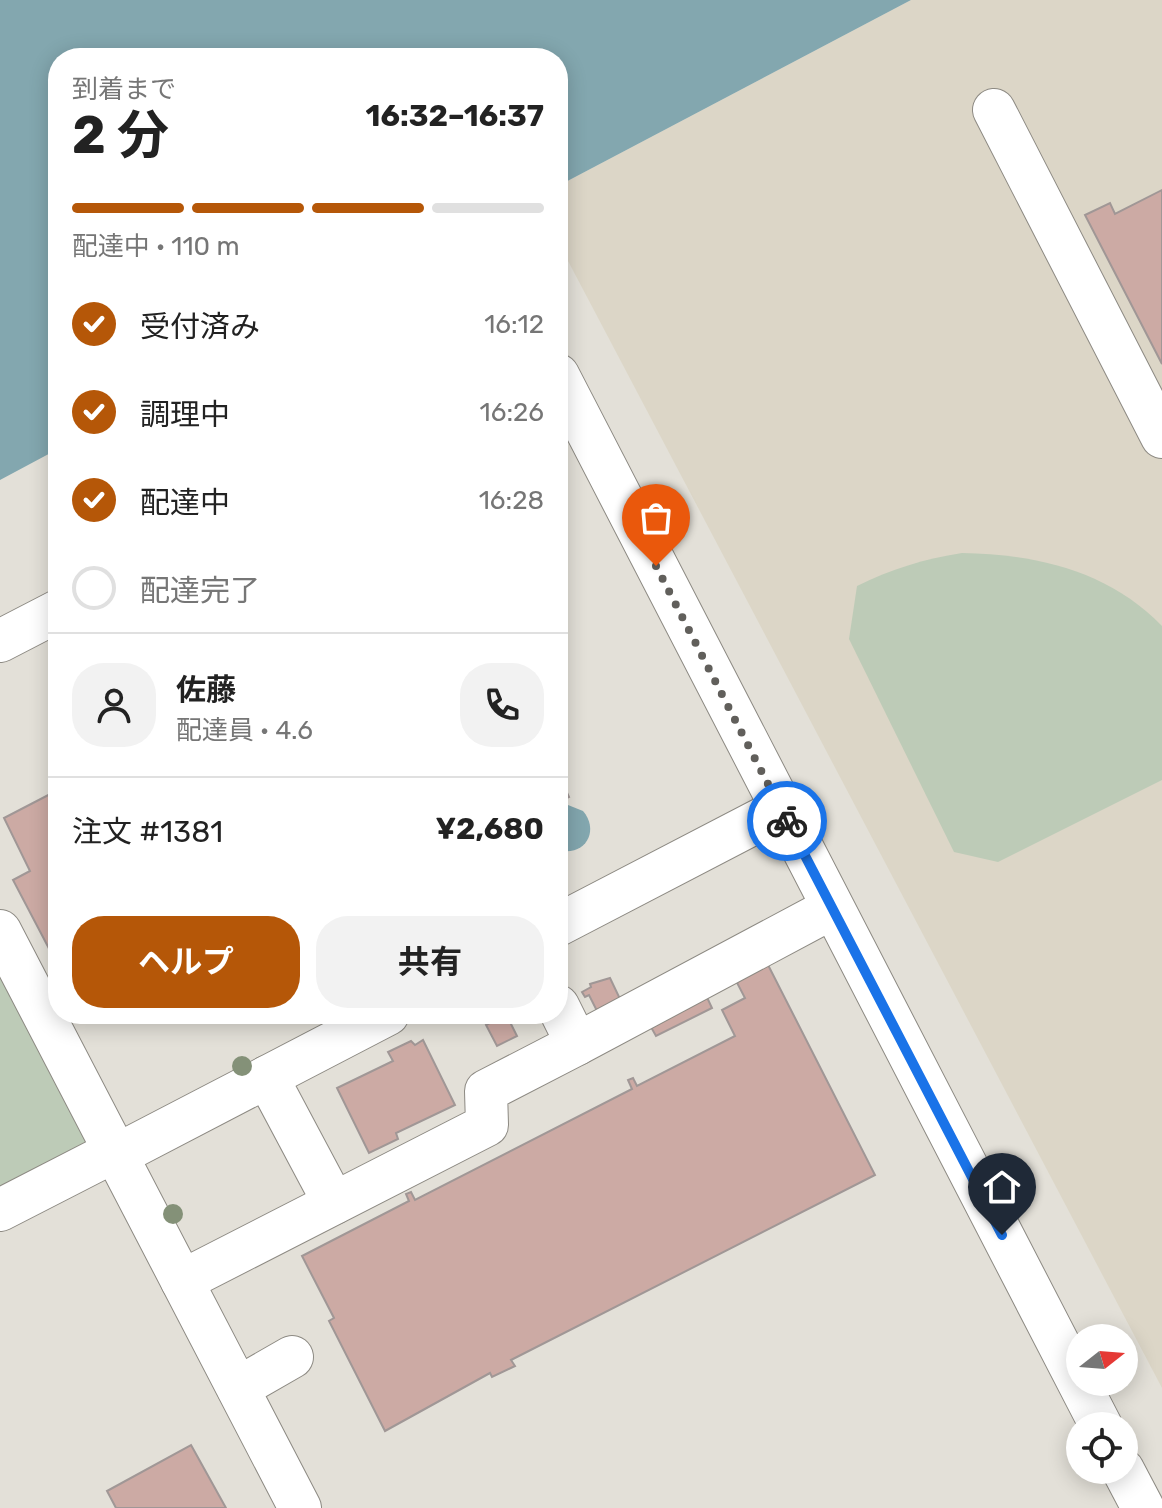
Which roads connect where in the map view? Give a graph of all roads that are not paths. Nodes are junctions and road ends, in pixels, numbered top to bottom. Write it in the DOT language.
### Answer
graph roads {
  1 [pos="994,110"];
  2 [pos="568,394"];
  3 [pos="1162,437"];
  4 [pos="48,616"];
  5 [pos="0,641"];
  6 [pos="781,809"];
  7 [pos="832,908"];
  8 [pos="568,911"];
  9 [pos="0,931"];
  10 [pos="48,1009"];
  11 [pos="56,1024"];
  12 [pos="369,1024"];
  13 [pos="567,1024"];
  14 [pos="577,1044"];
  15 [pos="267,1077"];
  16 [pos="116,1153"];
  17 [pos="334,1203"];
  18 [pos="0,1210"];
  19 [pos="182,1281"];
  20 [pos="292,1357"];
  21 [pos="238,1388"];
  22 [pos="1094,1412"];
  23 [pos="1130,1484"];
  24 [pos="300,1508"];
  25 [pos="1143,1508"];
  1 -- 3 [label="lane"];
  2 -- 6 [label="lane"];
  4 -- 5 [label="lane"];
  6 -- 7 [label="lane"];
  6 -- 8 [label="lane"];
  7 -- 14 [label="lane"];
  7 -- 22 [label="lane"];
  9 -- 10 [label="lane"];
  11 -- 16 [label="lane"];
  12 -- 15 [label="lane"];
  13 -- 14 [label="lane"];
  14 -- 17 [label="lane"];
  15 -- 16 [label="lane"];
  15 -- 17 [label="lane"];
  16 -- 18 [label="lane"];
  16 -- 19 [label="lane"];
  17 -- 19 [label="lane"];
  19 -- 21 [label="lane"];
  20 -- 21 [label="lane"];
  21 -- 24 [label="lane"];
  23 -- 25 [label="lane"];
}
